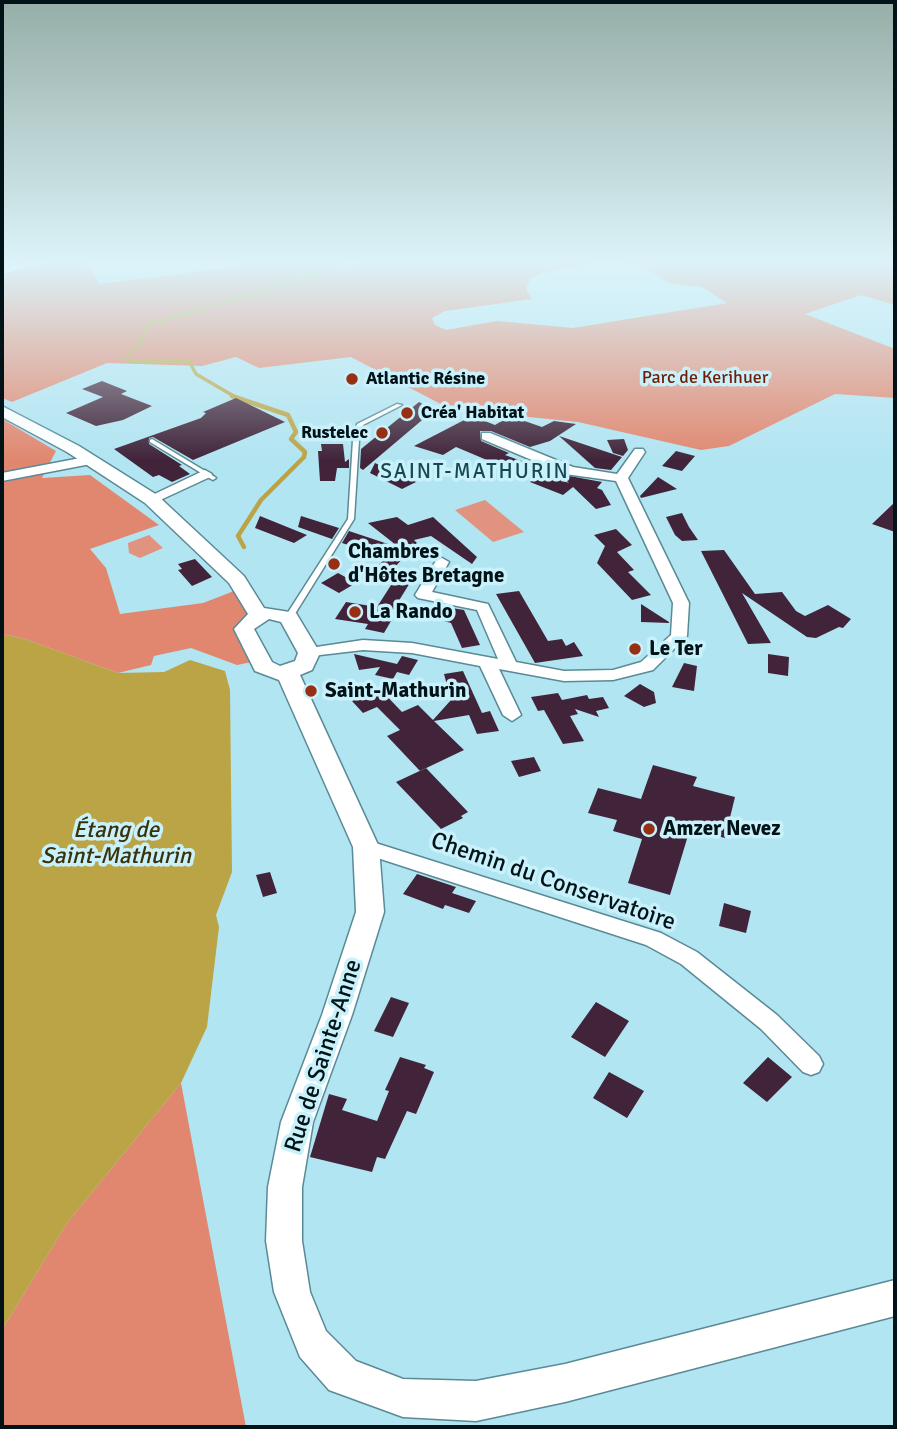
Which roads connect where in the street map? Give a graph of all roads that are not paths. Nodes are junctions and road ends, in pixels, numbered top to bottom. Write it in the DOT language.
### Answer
graph roads {
  1 [pos="399,405"];
  2 [pos="2,411"];
  3 [pos="486,436"];
  4 [pos="152,441"];
  5 [pos="73,449"];
  6 [pos="639,452"];
  7 [pos="91,460"];
  8 [pos="48,466"];
  9 [pos="205,474"];
  10 [pos="2,477"];
  11 [pos="621,478"];
  12 [pos="151,499"];
  13 [pos="442,562"];
  14 [pos="259,615"];
  15 [pos="289,617"];
  16 [pos="309,653"];
  17 [pos="487,662"];
  18 [pos="510,666"];
  19 [pos="288,672"];
  20 [pos="512,715"];
  21 [pos="366,847"];
  22 [pos="811,1064"];
  23 [pos="895,1298"];
  1 -- 15 [label="lane"];
  2 -- 5 [label="street"];
  3 -- 11 [label="street"];
  4 -- 9 [label="lane"];
  5 -- 7 [label="street"];
  5 -- 8 [label="street"];
  6 -- 11 [label="street"];
  7 -- 8 [label="street"];
  7 -- 12 [label="street"];
  8 -- 10 [label="street"];
  9 -- 12 [label="street"];
  11 -- 18 [label="street"];
  12 -- 14 [label="street"];
  13 -- 18 [label="street"];
  14 -- 15 [label="street"];
  14 -- 19 [label="street"];
  15 -- 16 [label="street"];
  16 -- 17 [label="street"];
  16 -- 19 [label="street"];
  17 -- 18 [label="street"];
  17 -- 20 [label="street"];
  19 -- 21 [label="street, Rue de Sainte-Anne"];
  21 -- 22 [label="street, Chemin du Conservatoire"];
  21 -- 23 [label="street, Rue de Sainte-Anne"];
}
